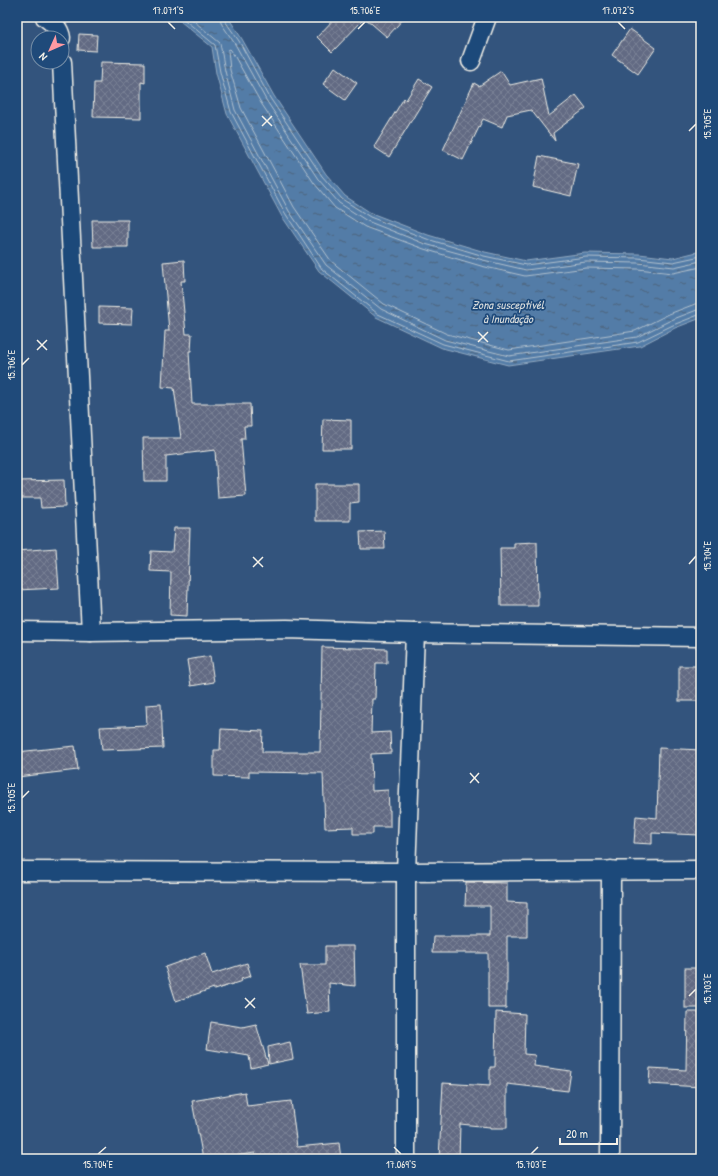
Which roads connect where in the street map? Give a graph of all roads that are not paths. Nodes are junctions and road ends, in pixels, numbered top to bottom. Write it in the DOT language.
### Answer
graph roads {
  1 [pos="45,17"];
  2 [pos="487,17"];
  3 [pos="59,30"];
  4 [pos="471,61"];
  5 [pos="62,70"];
  6 [pos="17,631"];
  7 [pos="91,632"];
  8 [pos="415,632"];
  9 [pos="701,637"];
  10 [pos="611,870"];
  11 [pos="701,870"];
  12 [pos="17,871"];
  13 [pos="406,872"];
  14 [pos="406,1159"];
  15 [pos="610,1159"];
  1 -- 3 [label="street"];
  2 -- 4 [label="street"];
  5 -- 7 [label="street"];
  6 -- 7 [label="street"];
  7 -- 8 [label="street"];
  8 -- 9 [label="street"];
  8 -- 13 [label="street"];
  10 -- 11 [label="street"];
  10 -- 13 [label="street"];
  10 -- 15 [label="street"];
  12 -- 13 [label="street"];
  13 -- 14 [label="street"];
}
